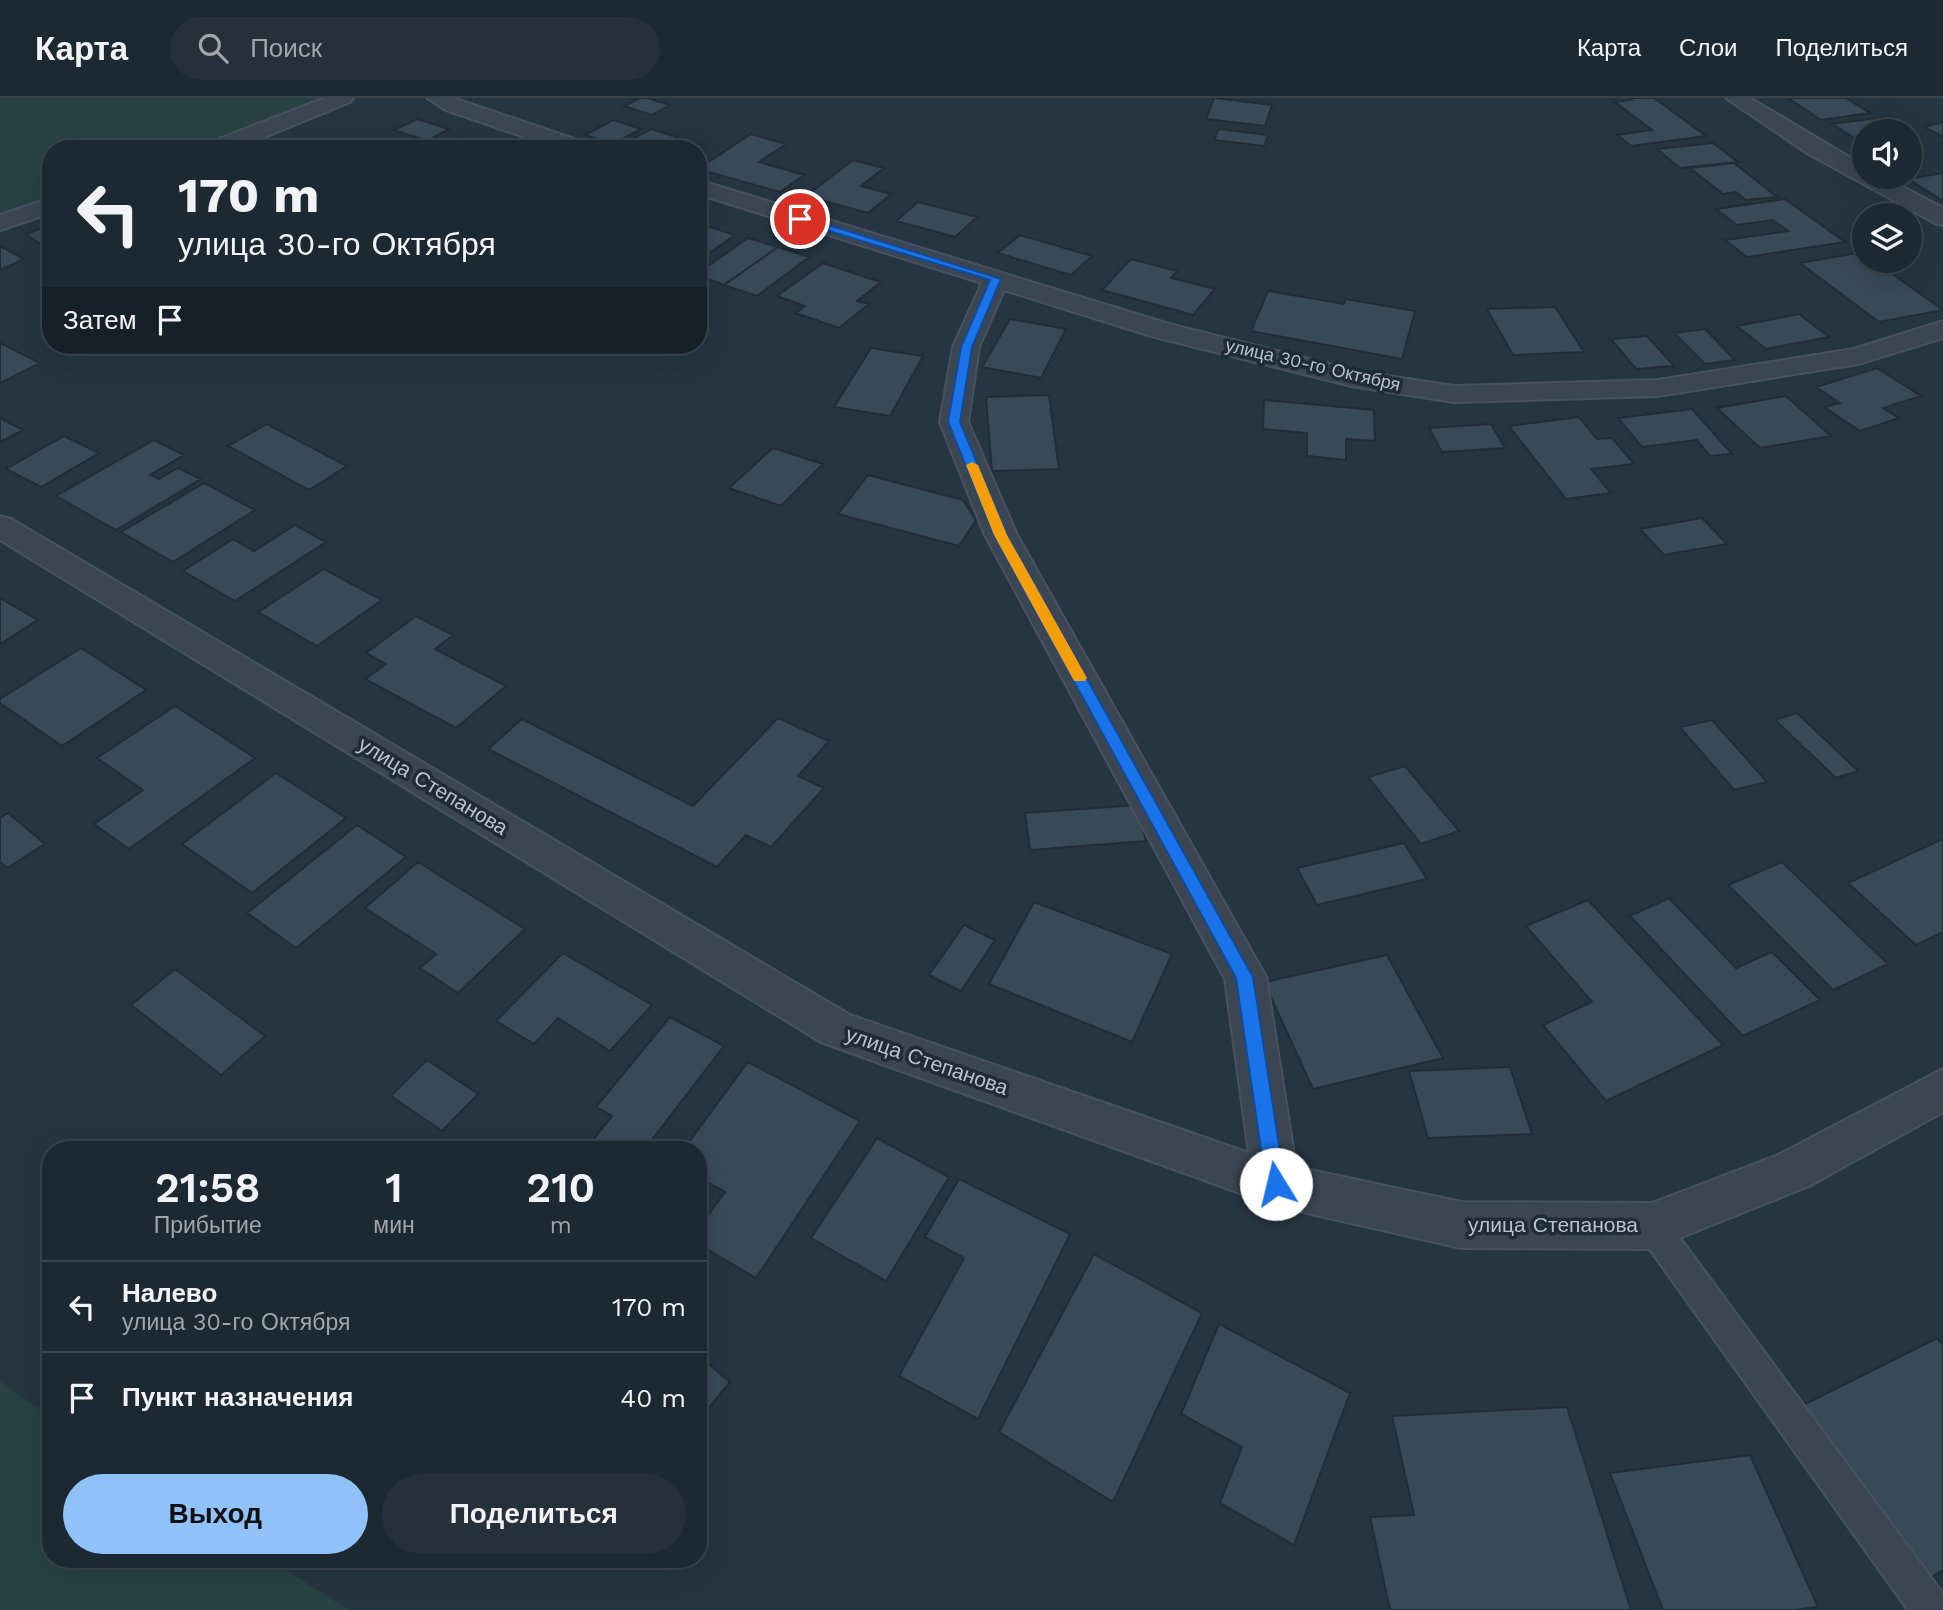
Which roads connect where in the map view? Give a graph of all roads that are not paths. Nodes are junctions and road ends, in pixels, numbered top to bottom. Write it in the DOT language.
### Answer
graph roads {
  1 [pos="343,98"];
  2 [pos="437,98"];
  3 [pos="1736,98"];
  4 [pos="240,140"];
  5 [pos="555,140"];
  6 [pos="1852,169"];
  7 [pos="1890,189"];
  8 [pos="707,190"];
  9 [pos="42,208"];
  10 [pos="1943,218"];
  11 [pos="0,223"];
  12 [pos="996,279"];
  13 [pos="1943,329"];
  14 [pos="0,526"];
  15 [pos="1943,1089"];
  16 [pos="1276,1184"];
  17 [pos="1652,1226"];
  18 [pos="1931,1610"];
  1 -- 4 [label="street"];
  2 -- 5 [label="street"];
  3 -- 6 [label="street"];
  7 -- 10 [label="street"];
  8 -- 12 [label="street, улица 30-го Октября"];
  9 -- 11 [label="street"];
  12 -- 13 [label="street, улица 30-го Октября"];
  12 -- 16 [label="street"];
  14 -- 16 [label="street, улица Степанова"];
  15 -- 17 [label="street, улица Степанова"];
  16 -- 17 [label="street, улица Степанова"];
  17 -- 18 [label="lane"];
}
